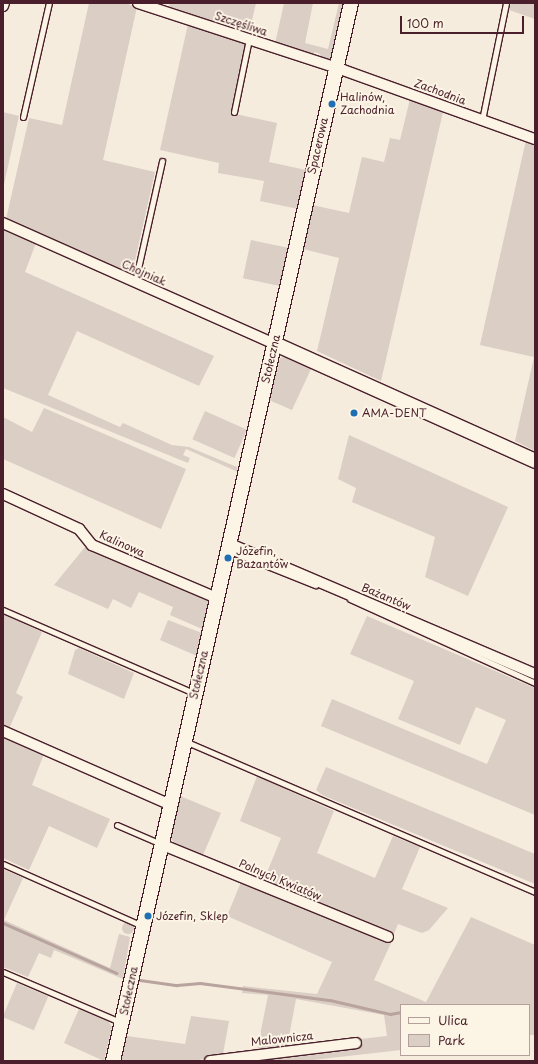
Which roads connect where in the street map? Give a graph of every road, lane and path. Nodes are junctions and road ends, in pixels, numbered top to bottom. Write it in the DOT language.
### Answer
graph roads {
  1 [pos="50,3"];
  2 [pos="138,3"];
  3 [pos="351,3"];
  4 [pos="506,3"];
  5 [pos="249,39"];
  6 [pos="336,69"];
  7 [pos="234,112"];
  8 [pos="23,117"];
  9 [pos="482,120"];
  10 [pos="535,139"];
  11 [pos="162,161"];
  12 [pos="3,223"];
  13 [pos="135,282"];
  14 [pos="286,289"];
  15 [pos="275,344"];
  16 [pos="535,461"];
  17 [pos="3,494"];
  18 [pos="227,547"];
  19 [pos="216,598"];
  20 [pos="3,610"];
  21 [pos="535,674"];
  22 [pos="535,683"];
  23 [pos="194,693"];
  24 [pos="3,731"];
  25 [pos="184,740"];
  26 [pos="171,805"];
  27 [pos="117,825"];
  28 [pos="163,845"];
  29 [pos="3,864"];
  30 [pos="535,892"];
  31 [pos="142,926"];
  32 [pos="388,937"];
  33 [pos="3,972"];
  34 [pos="122,1024"];
  35 [pos="356,1043"];
  36 [pos="113,1061"];
  37 [pos="210,1061"];
  1 -- 8 [label="lane"];
  2 -- 5 [label="street, Szczęśliwa"];
  3 -- 6 [label="street, Spacerowa"];
  4 -- 9 [label="lane"];
  5 -- 6 [label="street, Szczęśliwa"];
  5 -- 7 [label="lane"];
  6 -- 9 [label="street, Zachodnia"];
  6 -- 14 [label="street, Spacerowa"];
  9 -- 10 [label="street, Zachodnia"];
  11 -- 13 [label="lane"];
  12 -- 13 [label="street, Chojniak"];
  13 -- 15 [label="street, Chojniak"];
  14 -- 15 [label="street, Stołeczna"];
  15 -- 16 [label="street"];
  15 -- 18 [label="street, Stołeczna"];
  17 -- 19 [label="street, Kalinowa"];
  18 -- 19 [label="street, Stołeczna"];
  18 -- 21 [label="street, Bażantów"];
  18 -- 22 [label="lane"];
  19 -- 23 [label="street, Stołeczna"];
  20 -- 23 [label="lane"];
  23 -- 25 [label="street, Stołeczna"];
  24 -- 26 [label="street"];
  25 -- 26 [label="street, Stołeczna"];
  25 -- 30 [label="lane"];
  26 -- 28 [label="street, Stołeczna"];
  27 -- 28 [label="lane"];
  28 -- 31 [label="street, Stołeczna"];
  28 -- 32 [label="street, Polnych Kwiatów"];
  29 -- 31 [label="lane"];
  31 -- 34 [label="street, Stołeczna"];
  33 -- 34 [label="lane"];
  34 -- 36 [label="street, Stołeczna"];
  35 -- 37 [label="street, Malownicza"];
}
